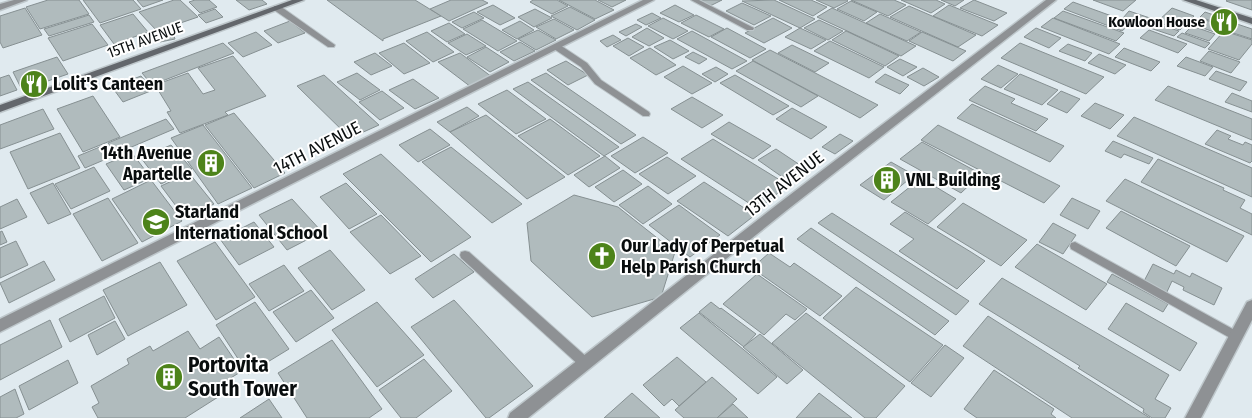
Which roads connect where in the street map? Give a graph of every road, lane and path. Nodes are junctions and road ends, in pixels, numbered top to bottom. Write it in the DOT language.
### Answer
graph roads {
  1 [pos="23,0"];
  2 [pos="300,0"];
  3 [pos="650,0"];
  4 [pos="694,0"];
  5 [pos="1052,0"];
  6 [pos="1187,0"];
  7 [pos="0,7"];
  8 [pos="277,8"];
  9 [pos="1252,22"];
  10 [pos="750,28"];
  11 [pos="331,45"];
  12 [pos="558,47"];
  13 [pos="0,109"];
  14 [pos="646,114"];
  15 [pos="1075,246"];
  16 [pos="465,255"];
  17 [pos="1252,306"];
  18 [pos="0,326"];
  19 [pos="1236,336"];
  20 [pos="585,363"];
  21 [pos="516,418"];
  22 [pos="1192,418"];
  1 -- 7 [label="street"];
  2 -- 8 [label="main road, 15TH AVENUE"];
  3 -- 12 [label="street, 14TH AVENUE"];
  4 -- 10 [label="lane"];
  5 -- 20 [label="street, 13TH AVENUE"];
  6 -- 9 [label="main road"];
  8 -- 11 [label="lane"];
  8 -- 13 [label="main road, 15TH AVENUE"];
  12 -- 14 [label="lane"];
  12 -- 18 [label="street, 14TH AVENUE"];
  15 -- 19 [label="lane"];
  16 -- 20 [label="lane"];
  17 -- 19 [label="street"];
  19 -- 22 [label="street"];
  20 -- 21 [label="street, 13TH AVENUE"];
}
